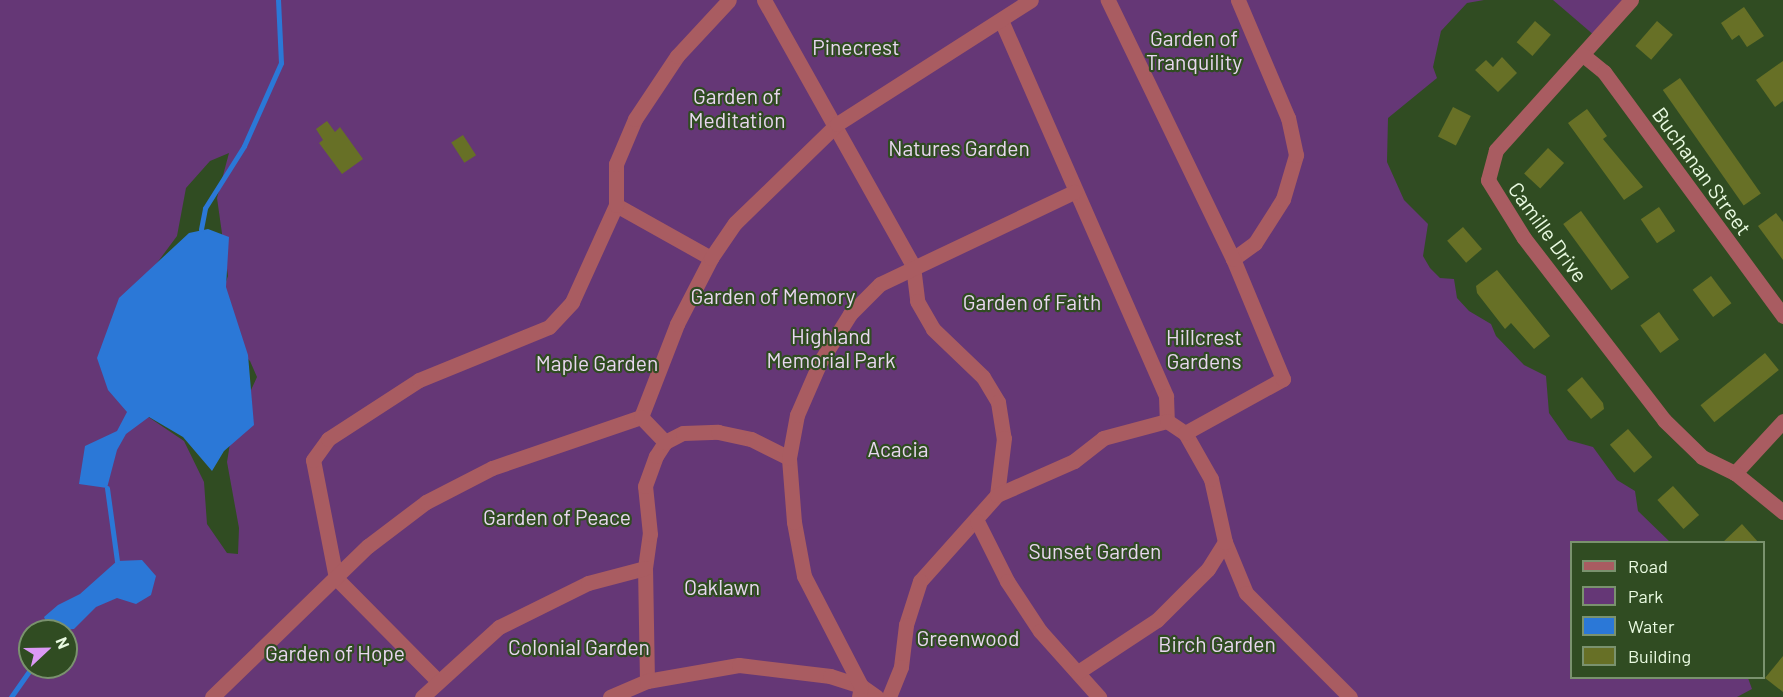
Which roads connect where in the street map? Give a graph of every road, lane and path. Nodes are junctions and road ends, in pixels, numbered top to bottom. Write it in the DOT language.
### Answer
graph roads {
  1 [pos="729,0"];
  2 [pos="764,0"];
  3 [pos="1031,0"];
  4 [pos="1108,0"];
  5 [pos="1238,0"];
  6 [pos="1631,0"];
  7 [pos="1001,20"];
  8 [pos="1583,55"];
  9 [pos="837,124"];
  10 [pos="1074,192"];
  11 [pos="616,205"];
  12 [pos="711,258"];
  13 [pos="1233,259"];
  14 [pos="913,266"];
  15 [pos="1783,316"];
  16 [pos="642,417"];
  17 [pos="1167,421"];
  18 [pos="1783,421"];
  19 [pos="1185,433"];
  20 [pos="665,442"];
  21 [pos="789,458"];
  22 [pos="1736,473"];
  23 [pos="997,495"];
  24 [pos="1783,512"];
  25 [pos="977,521"];
  26 [pos="1226,542"];
  27 [pos="645,568"];
  28 [pos="336,578"];
  29 [pos="1078,672"];
  30 [pos="438,681"];
  31 [pos="647,681"];
  32 [pos="860,692"];
  33 [pos="212,697"];
  34 [pos="422,697"];
  35 [pos="610,697"];
  36 [pos="877,697"];
  37 [pos="889,697"];
  38 [pos="1099,697"];
  39 [pos="1350,697"];
  1 -- 11 [label="street"];
  2 -- 9 [label="street"];
  3 -- 7 [label="street"];
  4 -- 13 [label="street"];
  5 -- 13 [label="street"];
  6 -- 8 [label="street, Camille Drive"];
  7 -- 9 [label="street"];
  7 -- 10 [label="street"];
  8 -- 15 [label="street, Buchanan Street"];
  8 -- 22 [label="street, Camille Drive"];
  9 -- 12 [label="street"];
  9 -- 14 [label="street"];
  10 -- 14 [label="street"];
  10 -- 17 [label="street"];
  11 -- 12 [label="street"];
  11 -- 28 [label="street"];
  12 -- 16 [label="street"];
  13 -- 19 [label="street"];
  14 -- 21 [label="street"];
  14 -- 23 [label="street"];
  16 -- 20 [label="street"];
  16 -- 28 [label="street"];
  17 -- 19 [label="street"];
  17 -- 23 [label="street"];
  18 -- 22 [label="street"];
  19 -- 26 [label="street"];
  20 -- 21 [label="street"];
  20 -- 27 [label="street"];
  21 -- 32 [label="street"];
  22 -- 24 [label="street"];
  23 -- 25 [label="street"];
  25 -- 29 [label="street"];
  25 -- 37 [label="street"];
  26 -- 29 [label="street"];
  26 -- 39 [label="street"];
  27 -- 30 [label="street"];
  27 -- 31 [label="street"];
  28 -- 30 [label="street"];
  28 -- 33 [label="street"];
  29 -- 38 [label="street"];
  30 -- 34 [label="street"];
  31 -- 32 [label="street"];
  31 -- 35 [label="street"];
  32 -- 36 [label="street"];
}
